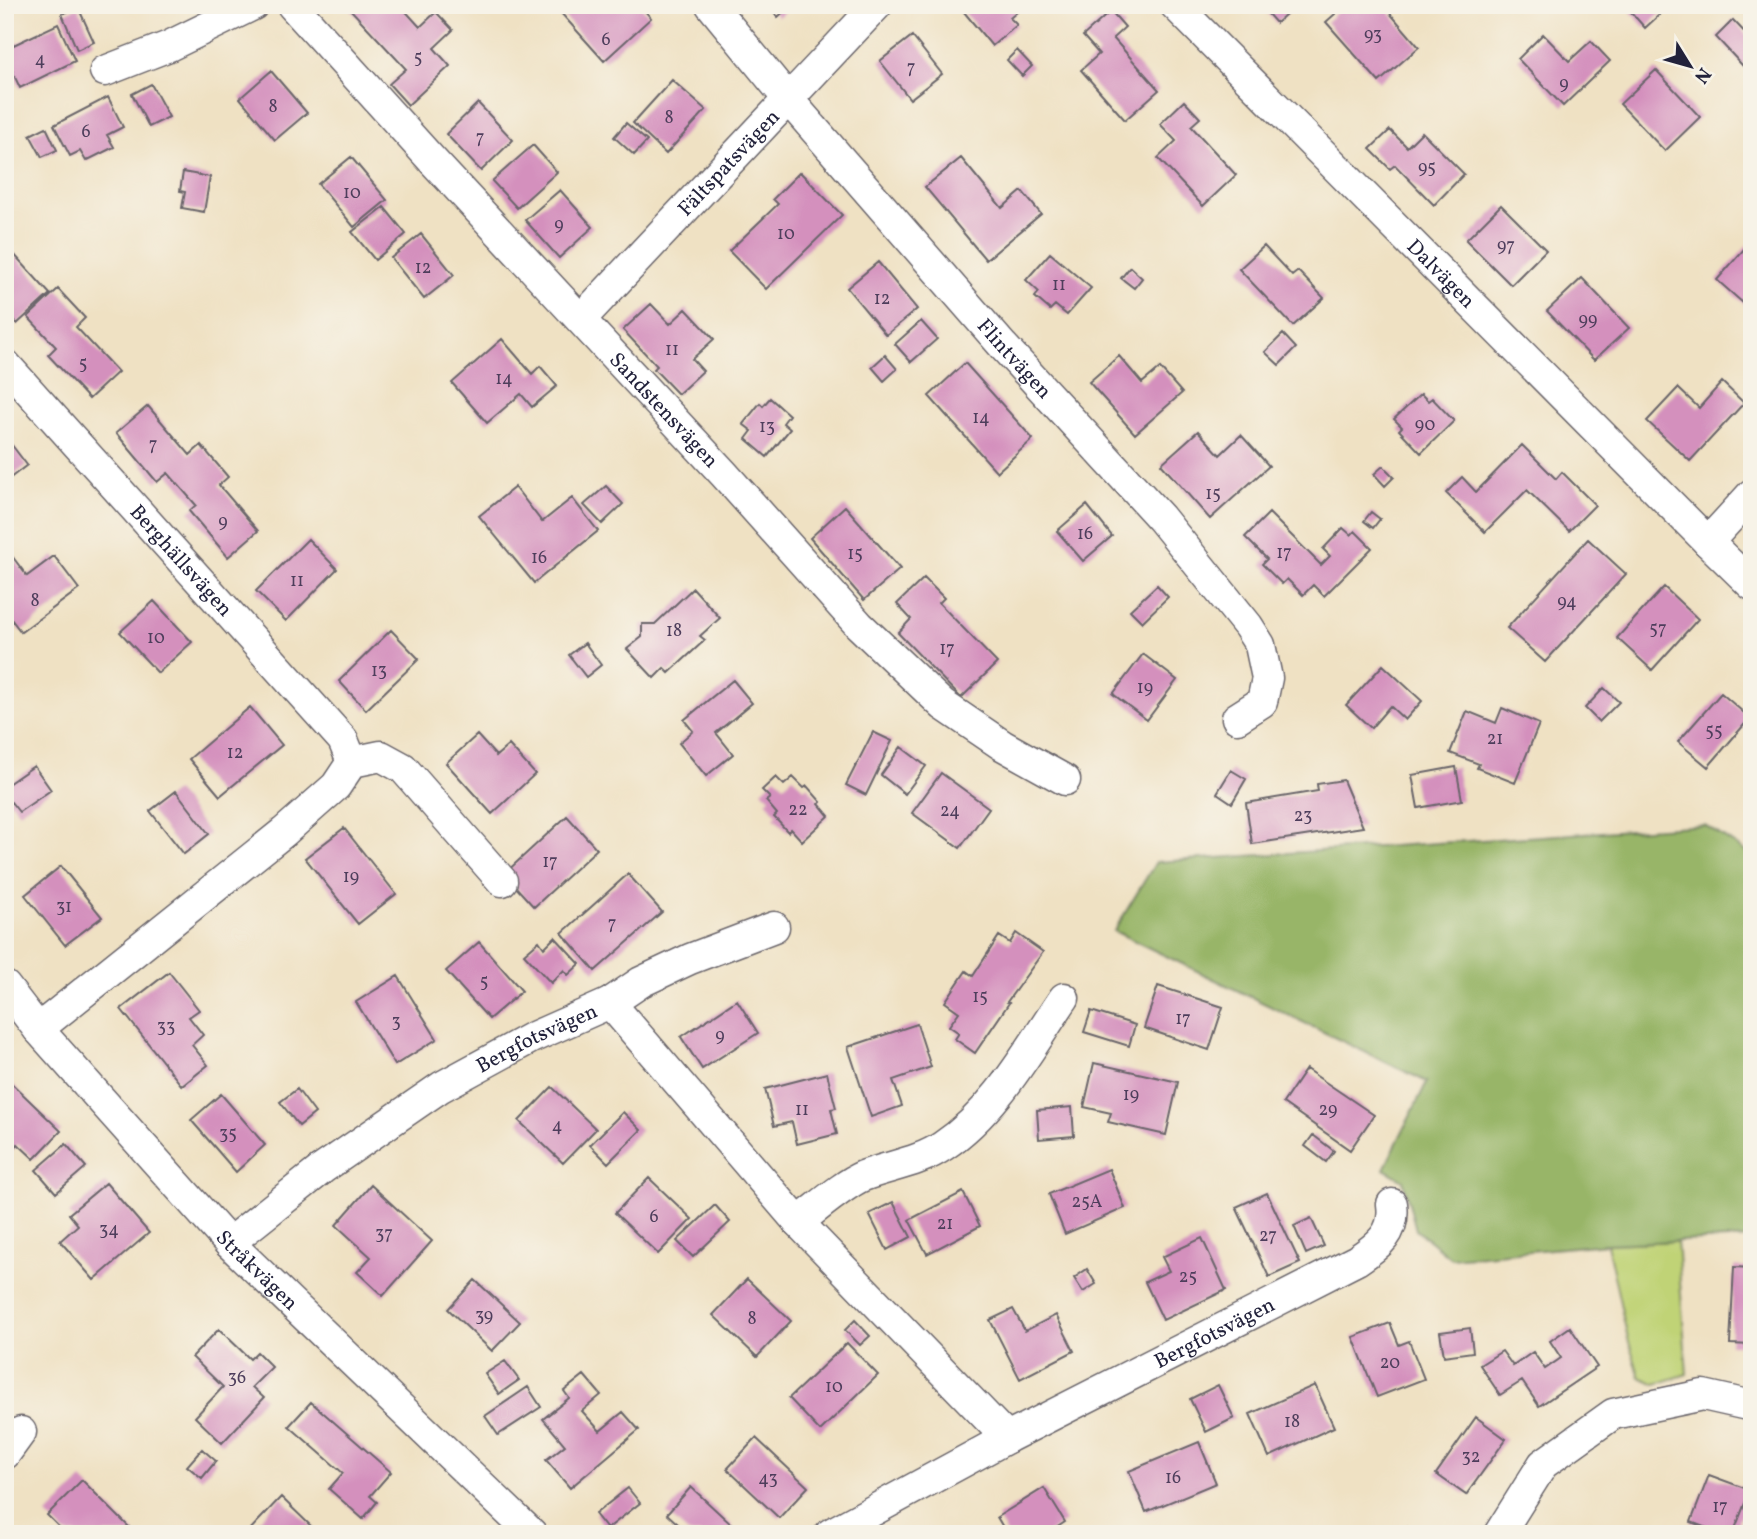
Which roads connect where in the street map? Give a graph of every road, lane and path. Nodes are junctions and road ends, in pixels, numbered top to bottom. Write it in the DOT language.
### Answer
graph roads {
  1 [pos="253,5"];
  2 [pos="292,5"];
  3 [pos="711,5"];
  4 [pos="877,5"];
  5 [pos="1175,5"];
  6 [pos="105,71"];
  7 [pos="788,99"];
  8 [pos="581,319"];
  9 [pos="5,363"];
  10 [pos="1752,494"];
  11 [pos="1708,542"];
  12 [pos="1752,585"];
  13 [pos="1237,719"];
  14 [pos="352,762"];
  15 [pos="1065,780"];
  16 [pos="502,881"];
  17 [pos="774,927"];
  18 [pos="5,986"];
  19 [pos="1064,998"];
  20 [pos="611,1003"];
  21 [pos="38,1029"];
  22 [pos="1392,1205"];
  23 [pos="797,1222"];
  24 [pos="229,1243"];
  25 [pos="1752,1406"];
  26 [pos="1007,1438"];
  27 [pos="532,1534"];
  28 [pos="830,1534"];
  29 [pos="1499,1534"];
  1 -- 6 [label="street"];
  2 -- 8 [label="street, Sandstensvägen"];
  3 -- 7 [label="street, Flintvägen"];
  4 -- 7 [label="street, Fältspatsvägen"];
  5 -- 11 [label="street, Dalvägen"];
  7 -- 8 [label="street, Fältspatsvägen"];
  7 -- 13 [label="street, Flintvägen"];
  8 -- 15 [label="street, Sandstensvägen"];
  9 -- 14 [label="street, Berghällsvägen"];
  10 -- 11 [label="street"];
  11 -- 12 [label="street, Dalvägen"];
  14 -- 16 [label="street"];
  14 -- 21 [label="street"];
  17 -- 20 [label="street"];
  18 -- 21 [label="street, Stråkvägen"];
  19 -- 23 [label="street"];
  20 -- 23 [label="street, Bergfotsvägen"];
  20 -- 24 [label="street, Bergfotsvägen"];
  21 -- 24 [label="street, Stråkvägen"];
  22 -- 26 [label="street, Bergfotsvägen"];
  23 -- 26 [label="street, Bergfotsvägen"];
  24 -- 27 [label="street, Stråkvägen"];
  25 -- 29 [label="street"];
  26 -- 28 [label="street, Bergfotsvägen"];
}
